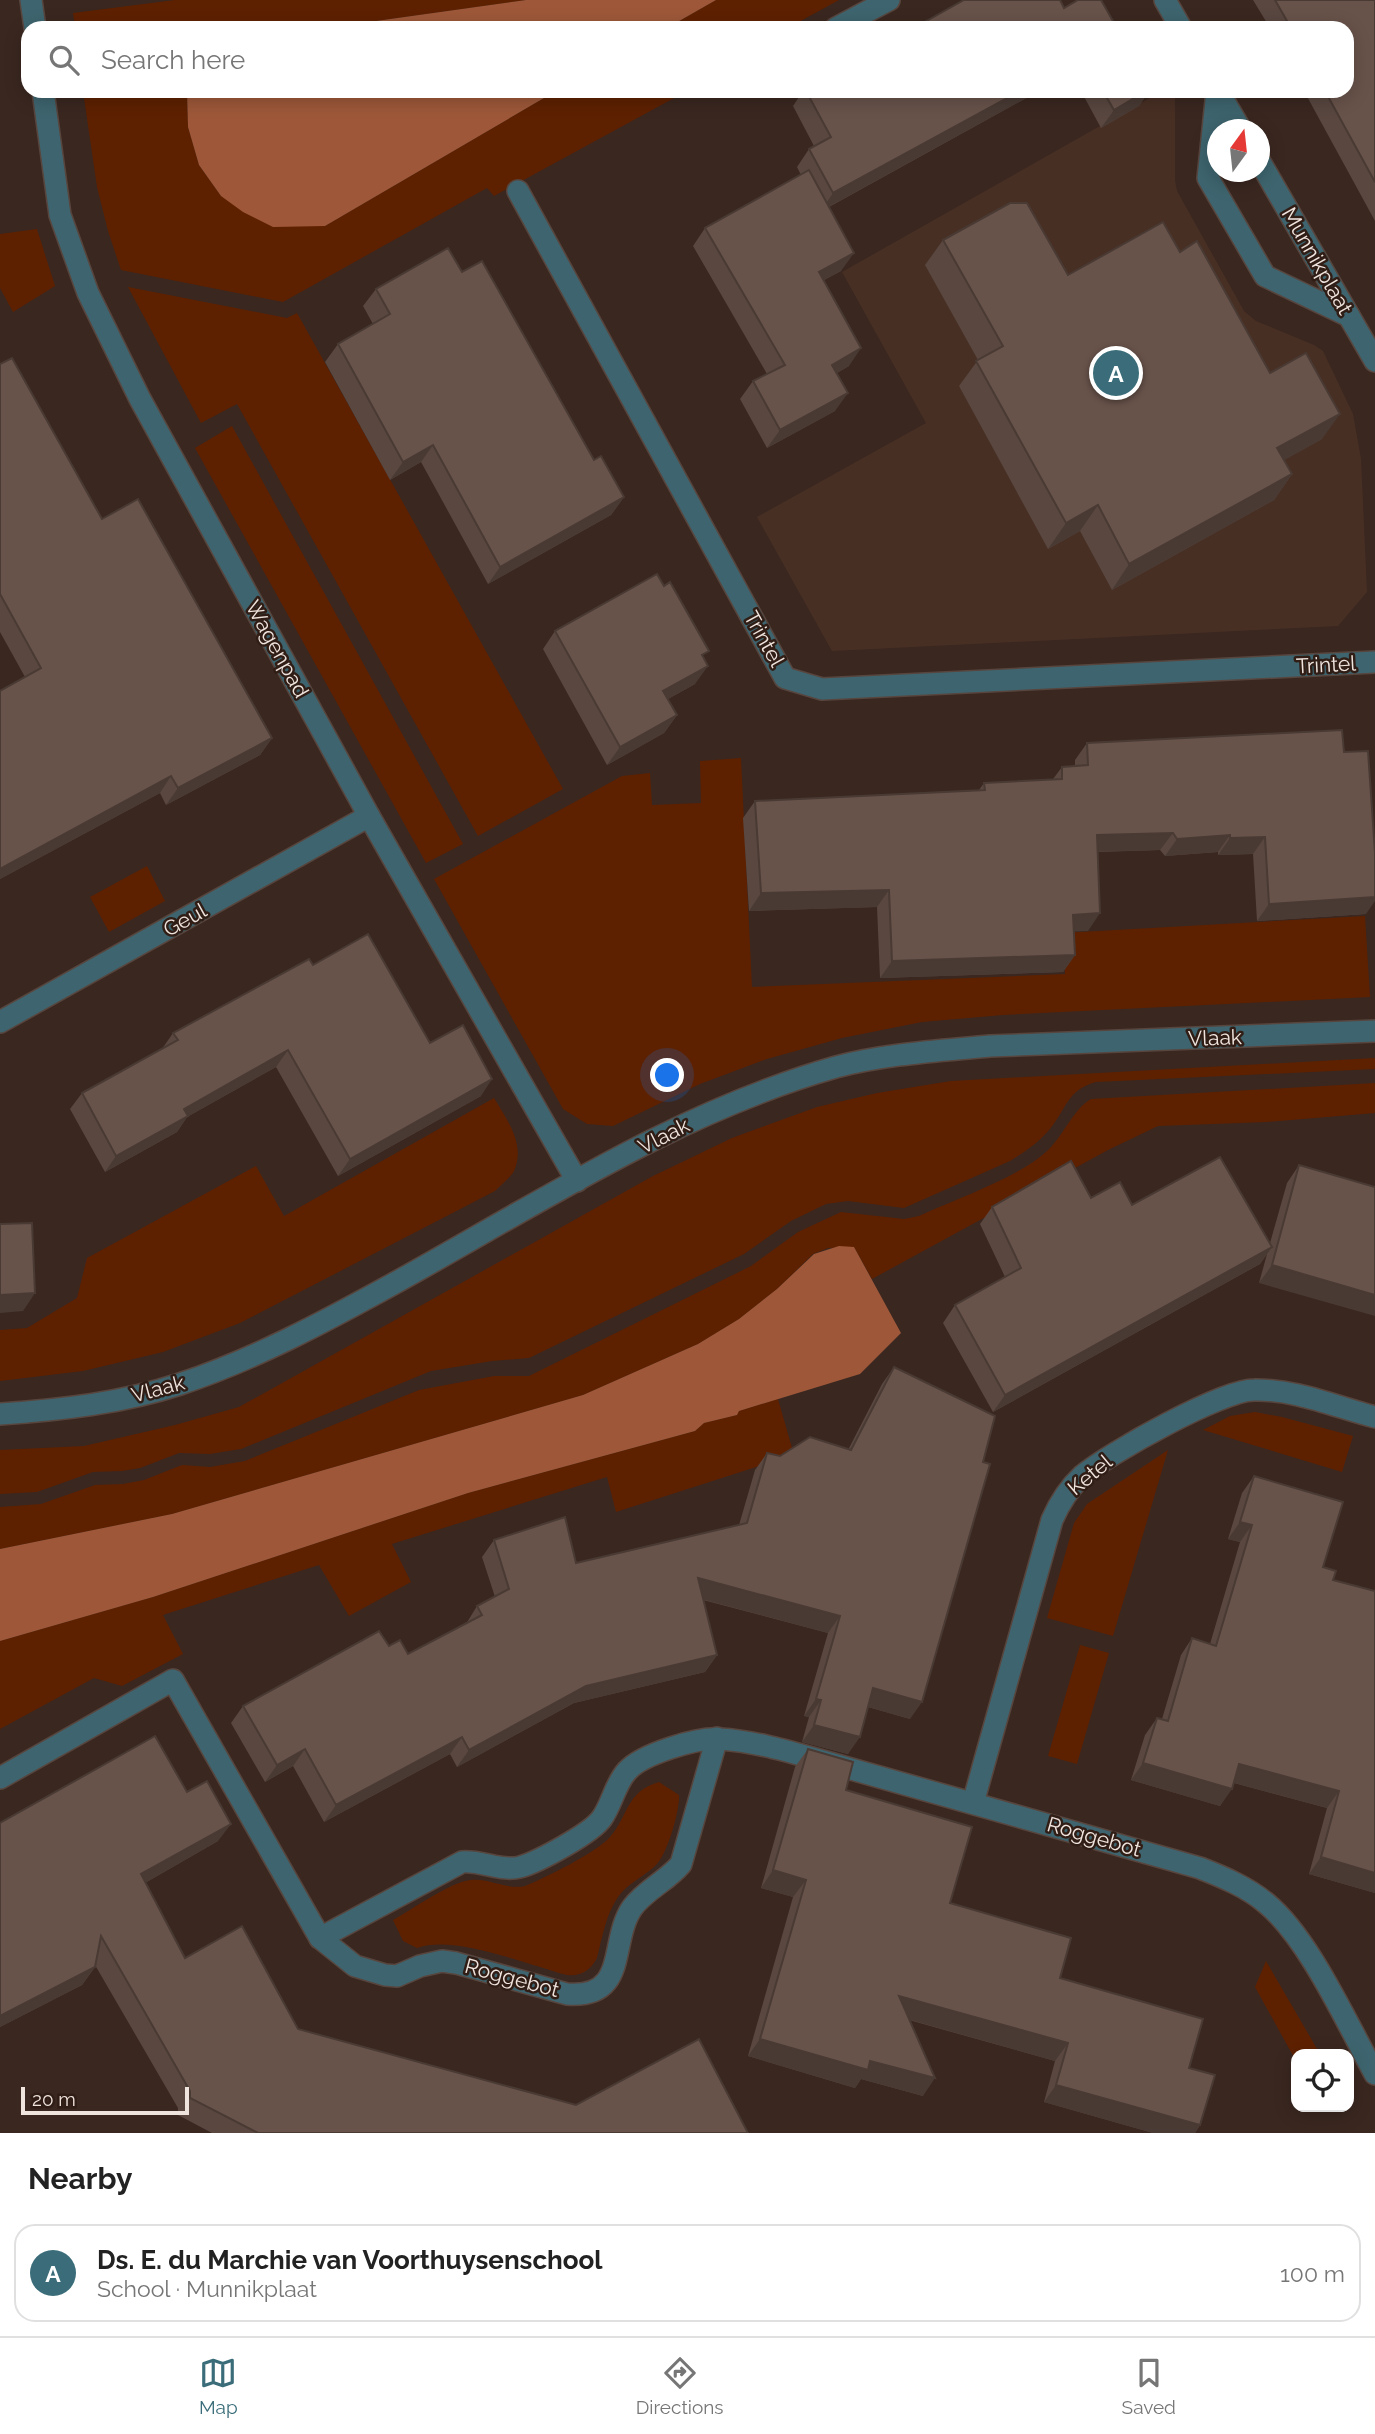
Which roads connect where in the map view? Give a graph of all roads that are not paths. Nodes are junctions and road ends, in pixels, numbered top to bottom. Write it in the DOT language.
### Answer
graph roads {
  1 [pos="31,0"];
  2 [pos="889,0"];
  3 [pos="1165,0"];
  4 [pos="34,21"];
  5 [pos="849,21"];
  6 [pos="1177,21"];
  7 [pos="44,98"];
  8 [pos="1216,98"];
  9 [pos="1221,98"];
  10 [pos="1234,119"];
  11 [pos="1270,181"];
  12 [pos="518,191"];
  13 [pos="1349,316"];
  14 [pos="1375,361"];
  15 [pos="1375,662"];
  16 [pos="369,816"];
  17 [pos="0,1022"];
  18 [pos="1375,1031"];
  19 [pos="577,1181"];
  20 [pos="0,1414"];
  21 [pos="1375,1417"];
  22 [pos="717,1738"];
  23 [pos="0,1777"];
  24 [pos="973,1803"];
  25 [pos="320,1938"];
  26 [pos="1375,2074"];
  1 -- 4 [label="street"];
  2 -- 5 [label="street"];
  3 -- 6 [label="street"];
  7 -- 16 [label="street, Wagenpad"];
  8 -- 13 [label="street"];
  9 -- 10 [label="street"];
  11 -- 13 [label="street, Munnikplaat"];
  12 -- 15 [label="street, Trintel"];
  13 -- 14 [label="street, Munnikplaat"];
  16 -- 17 [label="street, Geul"];
  16 -- 19 [label="street, Wagenpad"];
  18 -- 19 [label="street, Vlaak"];
  19 -- 20 [label="street, Vlaak"];
  21 -- 24 [label="street, Ketel"];
  22 -- 24 [label="street, Roggebot"];
  22 -- 25 [label="street, Roggebot"];
  22 -- 25 [label="street, Roggebot"];
  23 -- 25 [label="street, Roggebot"];
  24 -- 26 [label="street, Roggebot"];
}
